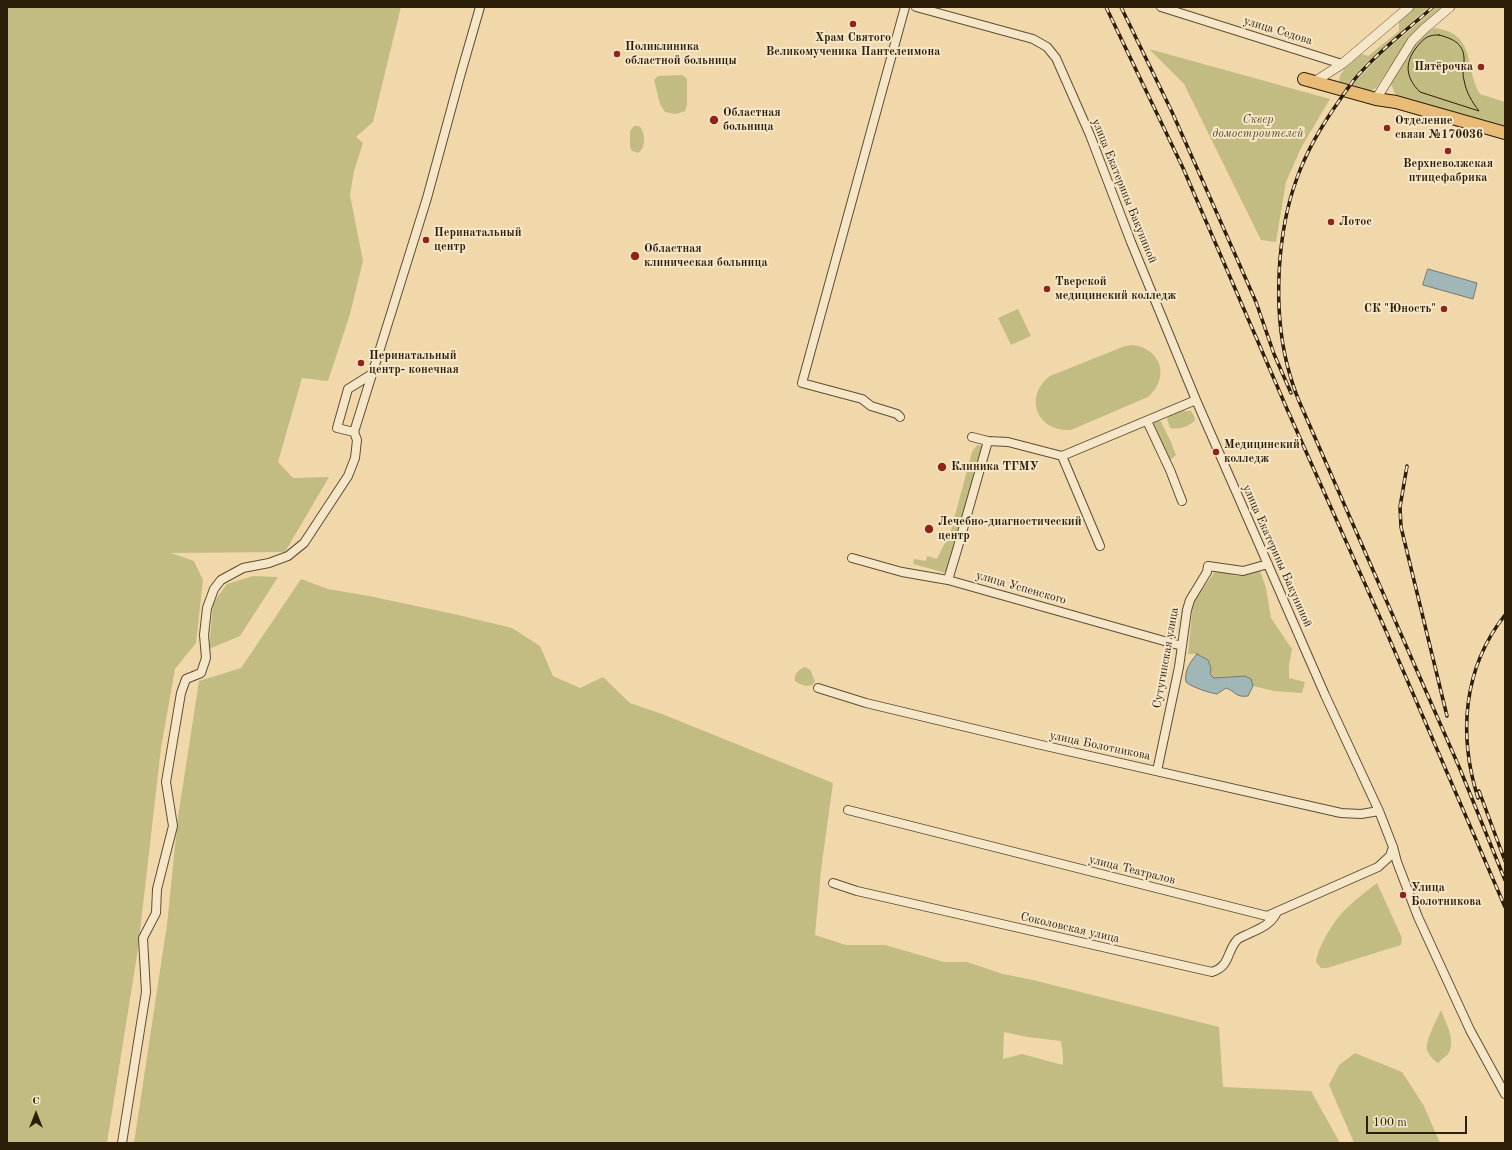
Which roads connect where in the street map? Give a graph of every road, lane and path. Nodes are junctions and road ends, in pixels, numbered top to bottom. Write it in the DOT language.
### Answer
graph roads {
  1 [pos="905,7"];
  2 [pos="916,7"];
  3 [pos="1160,7"];
  4 [pos="1409,7"];
  5 [pos="1450,7"];
  6 [pos="479,9"];
  7 [pos="1342,64"];
  8 [pos="1389,77"];
  9 [pos="1309,81"];
  10 [pos="1376,99"];
  11 [pos="1396,102"];
  12 [pos="1466,125"];
  13 [pos="1505,133"];
  14 [pos="1505,139"];
  15 [pos="372,374"];
  16 [pos="1196,400"];
  17 [pos="900,417"];
  18 [pos="1147,421"];
  19 [pos="354,432"];
  20 [pos="972,437"];
  21 [pos="988,441"];
  22 [pos="1062,456"];
  23 [pos="1182,501"];
  24 [pos="1100,546"];
  25 [pos="852,558"];
  26 [pos="1268,564"];
  27 [pos="948,580"];
  28 [pos="1182,646"];
  29 [pos="818,688"];
  30 [pos="1156,771"];
  31 [pos="848,810"];
  32 [pos="1378,810"];
  33 [pos="1393,846"];
  34 [pos="833,883"];
  35 [pos="1277,912"];
  36 [pos="1505,1094"];
  37 [pos="122,1143"];
  1 -- 17 [label="street"];
  2 -- 16 [label="street, улица Екатерины Бакуниной"];
  3 -- 7 [label="street, улица Седова"];
  4 -- 7 [label="street"];
  5 -- 8 [label="street"];
  6 -- 15 [label="street"];
  7 -- 9 [label="street"];
  8 -- 10 [label="street"];
  8 -- 11 [label="street"];
  9 -- 10 [label="main road"];
  10 -- 11 [label="main road"];
  10 -- 12 [label="main road"];
  11 -- 12 [label="main road"];
  12 -- 13 [label="main road"];
  12 -- 14 [label="main road"];
  15 -- 19 [label="street"];
  15 -- 19 [label="street"];
  16 -- 18 [label="street"];
  16 -- 26 [label="street, улица Екатерины Бакуниной"];
  18 -- 22 [label="street"];
  18 -- 23 [label="street"];
  19 -- 37 [label="street"];
  20 -- 21 [label="street"];
  21 -- 22 [label="street"];
  21 -- 27 [label="street"];
  22 -- 24 [label="street"];
  25 -- 27 [label="street, улица Успенского"];
  26 -- 28 [label="street, Сутугинская улица"];
  26 -- 32 [label="street, улица Екатерины Бакуниной"];
  27 -- 28 [label="street, улица Успенского"];
  28 -- 30 [label="street, Сутугинская улица"];
  29 -- 30 [label="street, улица Болотникова"];
  30 -- 32 [label="street, улица Болотникова"];
  31 -- 35 [label="street, улица Театралов"];
  32 -- 33 [label="street, улица Екатерины Бакуниной"];
  33 -- 35 [label="street, улица Театралов"];
  33 -- 36 [label="street, улица Екатерины Бакуниной"];
  34 -- 35 [label="street, Соколовская улица"];
}
